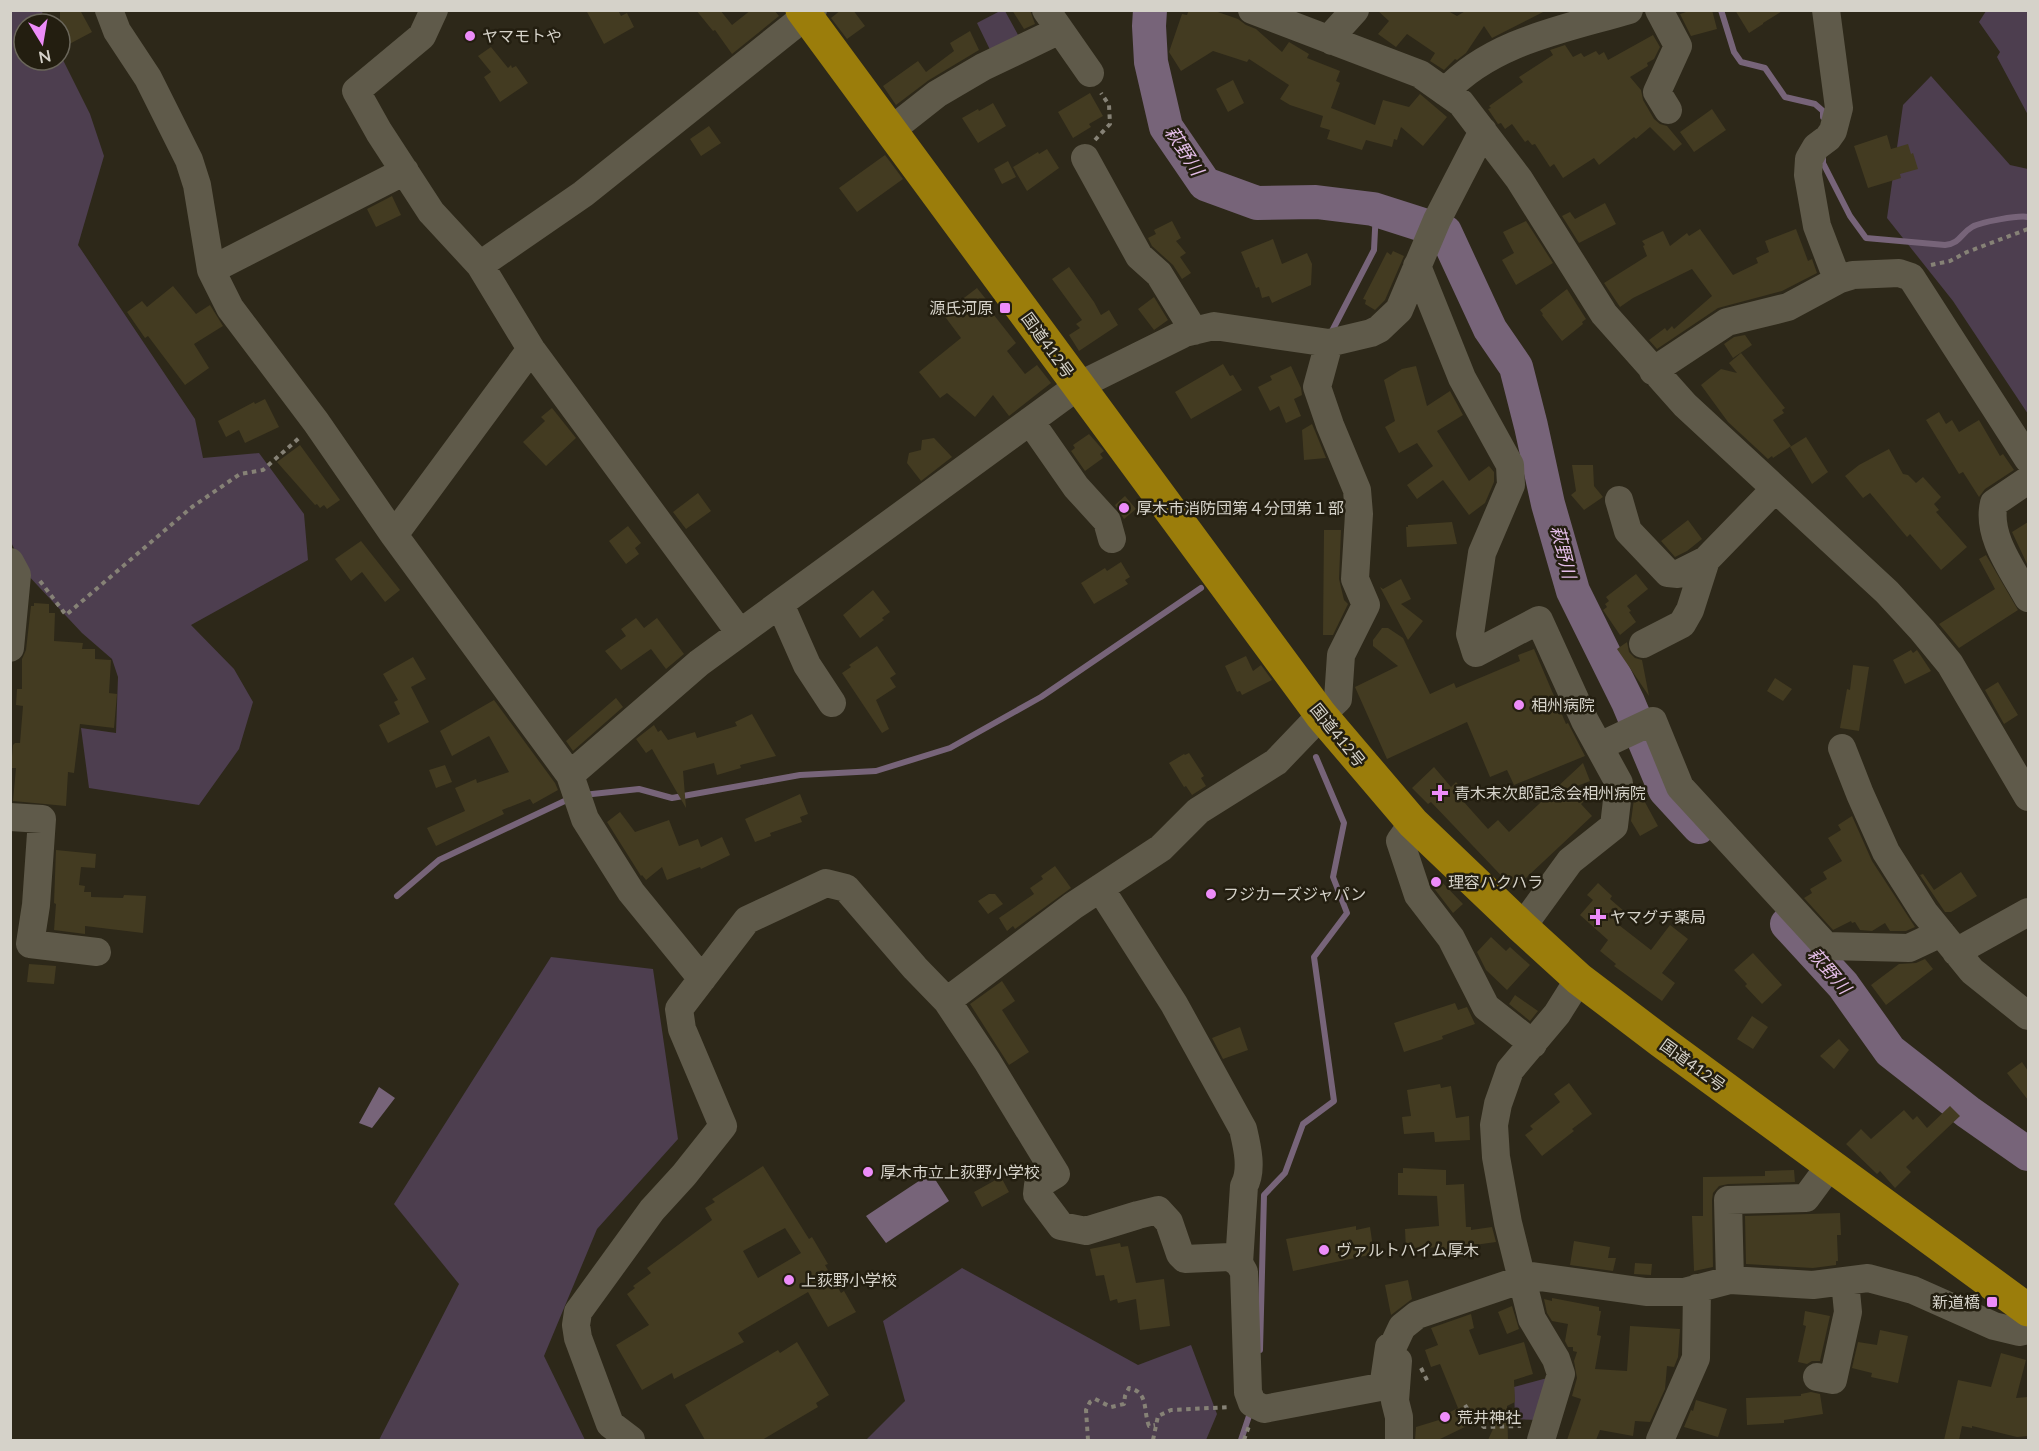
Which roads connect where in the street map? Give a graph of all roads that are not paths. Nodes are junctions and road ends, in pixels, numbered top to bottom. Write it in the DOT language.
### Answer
graph roads {
  1 [pos="109,10"];
  2 [pos="434,10"];
  3 [pos="1252,10"];
  4 [pos="1355,10"];
  5 [pos="1629,10"];
  6 [pos="1659,10"];
  7 [pos="1826,10"];
  8 [pos="807,12"];
  9 [pos="1053,20"];
  10 [pos="1332,41"];
  11 [pos="1089,73"];
  12 [pos="1445,92"];
  13 [pos="1658,97"];
  14 [pos="890,131"];
  15 [pos="1483,131"];
  16 [pos="1085,158"];
  17 [pos="405,171"];
  18 [pos="1420,260"];
  19 [pos="480,265"];
  20 [pos="211,270"];
  21 [pos="1840,279"];
  22 [pos="1194,331"];
  23 [pos="1329,343"];
  24 [pos="531,349"];
  25 [pos="1653,371"];
  26 [pos="1078,386"];
  27 [pos="1030,421"];
  28 [pos="2028,459"];
  29 [pos="2028,480"];
  30 [pos="1775,489"];
  31 [pos="1619,500"];
  32 [pos="394,535"];
  33 [pos="1112,539"];
  34 [pos="1706,560"];
  35 [pos="14,569"];
  36 [pos="2028,598"];
  37 [pos="780,604"];
  38 [pos="740,633"];
  39 [pos="11,638"];
  40 [pos="1643,644"];
  41 [pos="832,703"];
  42 [pos="1321,715"];
  43 [pos="1601,746"];
  44 [pos="1842,748"];
  45 [pos="570,775"];
  46 [pos="2028,796"];
  47 [pos="10,817"];
  48 [pos="1413,823"];
  49 [pos="1100,888"];
  50 [pos="2028,912"];
  51 [pos="1522,927"];
  52 [pos="1948,943"];
  53 [pos="97,952"];
  54 [pos="1579,979"];
  55 [pos="702,980"];
  56 [pos="947,1001"];
  57 [pos="2028,1016"];
  58 [pos="1533,1044"];
  59 [pos="1831,1164"];
  60 [pos="1239,1263"];
  61 [pos="1523,1280"];
  62 [pos="1730,1280"];
  63 [pos="1845,1281"];
  64 [pos="1697,1288"];
  65 [pos="2028,1310"];
  66 [pos="2028,1330"];
  67 [pos="1395,1342"];
  68 [pos="1833,1380"];
  69 [pos="1543,1437"];
  70 [pos="631,1440"];
  71 [pos="1399,1440"];
  72 [pos="1660,1440"];
  1 -- 20 [label="street"];
  2 -- 17 [label="street"];
  3 -- 10 [label="street"];
  4 -- 10 [label="street"];
  5 -- 12 [label="street"];
  6 -- 13 [label="street"];
  7 -- 21 [label="street"];
  8 -- 14 [label="highway, 国道412号"];
  8 -- 19 [label="street"];
  9 -- 11 [label="street"];
  9 -- 14 [label="street"];
  10 -- 12 [label="street"];
  12 -- 15 [label="street"];
  14 -- 26 [label="highway, 国道412号"];
  15 -- 18 [label="street"];
  15 -- 25 [label="street"];
  16 -- 22 [label="street"];
  17 -- 19 [label="street"];
  17 -- 20 [label="street"];
  18 -- 23 [label="street"];
  18 -- 43 [label="street"];
  19 -- 24 [label="street"];
  20 -- 32 [label="street"];
  21 -- 25 [label="street"];
  21 -- 28 [label="street"];
  22 -- 23 [label="street"];
  22 -- 26 [label="street"];
  23 -- 42 [label="street"];
  24 -- 32 [label="street"];
  24 -- 38 [label="street"];
  25 -- 30 [label="street"];
  26 -- 27 [label="street"];
  26 -- 42 [label="highway, 国道412号"];
  27 -- 33 [label="street"];
  27 -- 37 [label="street"];
  29 -- 36 [label="street"];
  30 -- 34 [label="street"];
  30 -- 46 [label="street"];
  31 -- 34 [label="street"];
  32 -- 45 [label="street"];
  34 -- 40 [label="street"];
  35 -- 39 [label="street"];
  37 -- 38 [label="street"];
  37 -- 41 [label="street"];
  38 -- 45 [label="street"];
  42 -- 48 [label="highway, 国道412号"];
  42 -- 49 [label="street"];
  43 -- 51 [label="street"];
  43 -- 52 [label="street"];
  44 -- 52 [label="street"];
  45 -- 55 [label="street"];
  47 -- 53 [label="street"];
  48 -- 51 [label="highway, 国道412号"];
  48 -- 58 [label="street"];
  49 -- 56 [label="street"];
  49 -- 60 [label="street"];
  50 -- 52 [label="street"];
  51 -- 54 [label="highway, 国道412号"];
  52 -- 57 [label="street"];
  54 -- 58 [label="street"];
  54 -- 59 [label="highway, 国道412号"];
  55 -- 56 [label="street"];
  55 -- 70 [label="street"];
  56 -- 60 [label="street"];
  58 -- 61 [label="street"];
  59 -- 62 [label="street"];
  59 -- 65 [label="highway, 国道412号"];
  60 -- 67 [label="street"];
  61 -- 64 [label="street"];
  61 -- 67 [label="street"];
  61 -- 69 [label="street"];
  62 -- 63 [label="street"];
  62 -- 64 [label="street"];
  63 -- 66 [label="street"];
  63 -- 68 [label="street"];
  64 -- 72 [label="street"];
  67 -- 71 [label="street"];
}
